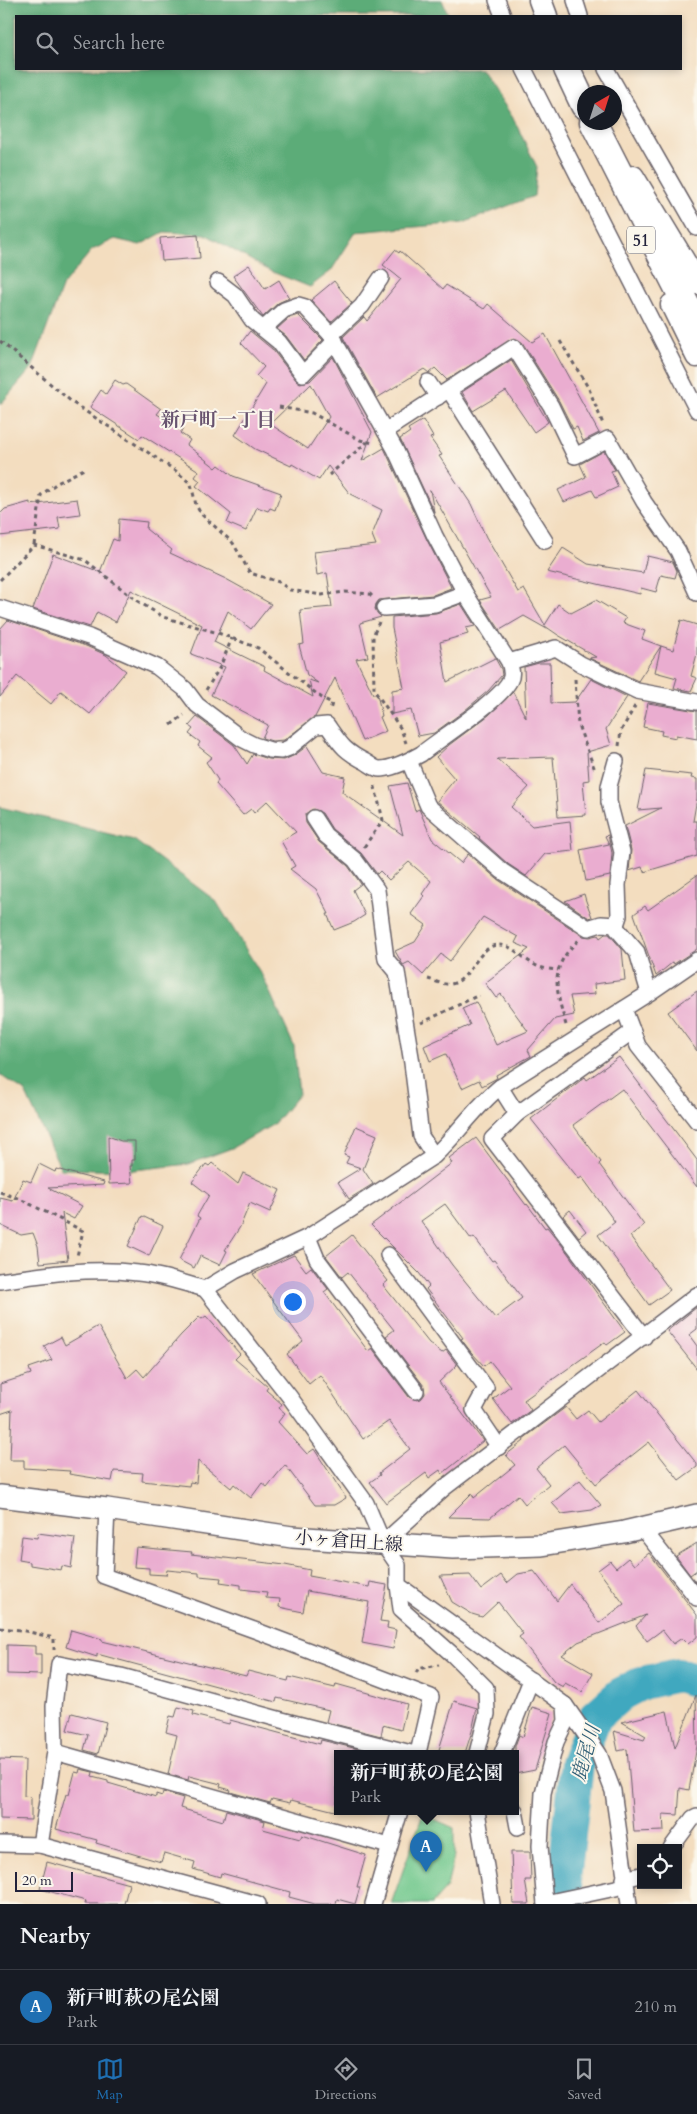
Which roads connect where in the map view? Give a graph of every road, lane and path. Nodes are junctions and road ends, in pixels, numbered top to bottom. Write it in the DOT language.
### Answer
graph roads {
  1 [pos="497,0"];
  2 [pos="540,0"];
  3 [pos="575,0"];
  4 [pos="503,15"];
  5 [pos="546,15"];
  6 [pos="580,15"];
  7 [pos="525,70"];
  8 [pos="567,70"];
  9 [pos="567,70"];
  10 [pos="568,70"];
  11 [pos="607,70"];
  12 [pos="577,85"];
  13 [pos="577,90"];
  14 [pos="577,94"];
  15 [pos="592,130"];
  16 [pos="597,130"];
  17 [pos="605,130"];
  18 [pos="697,228"];
  19 [pos="381,278"];
  20 [pos="218,282"];
  21 [pos="697,283"];
  22 [pos="697,326"];
  23 [pos="263,329"];
  24 [pos="333,338"];
  25 [pos="0,341"];
  26 [pos="560,341"];
  27 [pos="697,356"];
  28 [pos="428,382"];
  29 [pos="444,394"];
  30 [pos="279,406"];
  31 [pos="697,410"];
  32 [pos="385,431"];
  33 [pos="608,439"];
  34 [pos="368,442"];
  35 [pos="395,449"];
  36 [pos="84,468"];
  37 [pos="329,475"];
  38 [pos="545,540"];
  39 [pos="34,545"];
  40 [pos="0,580"];
  41 [pos="466,593"];
  42 [pos="697,593"];
  43 [pos="0,608"];
  44 [pos="384,608"];
  45 [pos="232,638"];
  46 [pos="572,658"];
  47 [pos="509,662"];
  48 [pos="643,693"];
  49 [pos="697,702"];
  50 [pos="197,705"];
  51 [pos="171,725"];
  52 [pos="324,725"];
  53 [pos="409,761"];
  54 [pos="616,761"];
  55 [pos="374,768"];
  56 [pos="595,770"];
  57 [pos="314,818"];
  58 [pos="355,860"];
  59 [pos="616,925"];
  60 [pos="588,928"];
  61 [pos="697,960"];
  62 [pos="558,970"];
  63 [pos="428,979"];
  64 [pos="649,993"];
  65 [pos="479,995"];
  66 [pos="624,1009"];
  67 [pos="407,1030"];
  68 [pos="633,1031"];
  69 [pos="570,1043"];
  70 [pos="500,1087"];
  71 [pos="517,1114"];
  72 [pos="697,1121"];
  73 [pos="434,1156"];
  74 [pos="0,1192"];
  75 [pos="308,1237"];
  76 [pos="388,1254"];
  77 [pos="74,1271"];
  78 [pos="0,1281"];
  79 [pos="205,1289"];
  80 [pos="697,1295"];
  81 [pos="644,1337"];
  82 [pos="416,1391"];
  83 [pos="500,1447"];
  84 [pos="0,1496"];
  85 [pos="106,1509"];
  86 [pos="697,1515"];
  87 [pos="642,1528"];
  88 [pos="383,1543"];
  89 [pos="398,1586"];
  90 [pos="697,1598"];
  91 [pos="0,1628"];
  92 [pos="453,1655"];
  93 [pos="58,1664"];
  94 [pos="531,1680"];
  95 [pos="409,1690"];
  96 [pos="565,1705"];
  97 [pos="400,1750"];
  98 [pos="419,1750"];
  99 [pos="478,1750"];
  100 [pos="503,1750"];
  101 [pos="55,1752"];
  102 [pos="399,1815"];
  103 [pos="478,1815"];
  104 [pos="516,1815"];
  105 [pos="697,1816"];
  106 [pos="518,1828"];
  107 [pos="0,1844"];
  108 [pos="674,1844"];
  109 [pos="40,1845"];
  110 [pos="389,1846"];
  111 [pos="637,1877"];
  112 [pos="625,1882"];
  113 [pos="545,1903"];
  114 [pos="258,1904"];
  115 [pos="373,1904"];
  116 [pos="492,1904"];
  117 [pos="629,1904"];
  1 -- 4 [label="street"];
  2 -- 5 [label="main road"];
  3 -- 6 [label="street"];
  7 -- 31 [label="street"];
  8 -- 13 [label="highway"];
  9 -- 14 [label="main road"];
  10 -- 12 [label="main road"];
  11 -- 18 [label="street"];
  15 -- 27 [label="main road, 51"];
  16 -- 22 [label="highway, 51"];
  17 -- 21 [label="main road, 51"];
  19 -- 24 [label="street"];
  20 -- 23 [label="street"];
  23 -- 24 [label="street"];
  23 -- 24 [label="street"];
  24 -- 32 [label="street"];
  25 -- 44 [label="path"];
  26 -- 33 [label="path"];
  28 -- 29 [label="street"];
  29 -- 32 [label="street"];
  29 -- 33 [label="street"];
  29 -- 38 [label="street"];
  30 -- 34 [label="path"];
  32 -- 35 [label="street"];
  33 -- 42 [label="street"];
  34 -- 35 [label="path"];
  34 -- 37 [label="path"];
  35 -- 41 [label="street"];
  36 -- 39 [label="path"];
  39 -- 40 [label="path"];
  39 -- 45 [label="path"];
  41 -- 44 [label="street"];
  41 -- 47 [label="street"];
  43 -- 50 [label="street"];
  44 -- 53 [label="path"];
  45 -- 50 [label="path"];
  45 -- 52 [label="path"];
  46 -- 47 [label="street"];
  46 -- 48 [label="street"];
  46 -- 56 [label="path"];
  47 -- 53 [label="street"];
  48 -- 49 [label="street"];
  48 -- 54 [label="path"];
  50 -- 51 [label="path"];
  50 -- 52 [label="street"];
  52 -- 55 [label="street"];
  53 -- 55 [label="street"];
  53 -- 60 [label="street"];
  54 -- 59 [label="street"];
  55 -- 58 [label="path"];
  57 -- 58 [label="street"];
  58 -- 67 [label="street"];
  59 -- 60 [label="street"];
  59 -- 64 [label="street"];
  60 -- 62 [label="path"];
  61 -- 64 [label="street"];
  62 -- 63 [label="path"];
  62 -- 69 [label="path"];
  64 -- 66 [label="street"];
  65 -- 67 [label="path"];
  66 -- 68 [label="street"];
  66 -- 69 [label="street"];
  67 -- 73 [label="street"];
  68 -- 71 [label="street"];
  68 -- 72 [label="street"];
  69 -- 70 [label="street"];
  70 -- 71 [label="street"];
  70 -- 73 [label="street"];
  71 -- 81 [label="street"];
  73 -- 75 [label="street"];
  74 -- 77 [label="path"];
  75 -- 79 [label="street"];
  75 -- 82 [label="street"];
  76 -- 83 [label="street"];
  77 -- 78 [label="street"];
  77 -- 79 [label="street"];
  79 -- 88 [label="street"];
  80 -- 81 [label="street"];
  81 -- 83 [label="street"];
  83 -- 88 [label="street"];
  84 -- 85 [label="main road, 小ヶ倉田上線"];
  85 -- 88 [label="main road, 小ヶ倉田上線"];
  85 -- 95 [label="street"];
  86 -- 87 [label="main road, 小ヶ倉田上線"];
  87 -- 88 [label="main road, 小ヶ倉田上線"];
  87 -- 90 [label="street"];
  88 -- 89 [label="street"];
  89 -- 92 [label="street"];
  89 -- 94 [label="street"];
  91 -- 93 [label="path"];
  92 -- 95 [label="path"];
  92 -- 99 [label="street"];
  93 -- 97 [label="street"];
  93 -- 101 [label="street"];
  94 -- 96 [label="street"];
  94 -- 100 [label="street"];
  95 -- 98 [label="street"];
  96 -- 112 [label="street"];
  96 -- 113 [label="street"];
  101 -- 109 [label="street"];
  101 -- 110 [label="street"];
  102 -- 110 [label="street"];
  103 -- 116 [label="street"];
  104 -- 106 [label="street"];
  105 -- 108 [label="street"];
  107 -- 109 [label="street"];
  109 -- 114 [label="street"];
  110 -- 115 [label="street"];
  111 -- 112 [label="street"];
  112 -- 113 [label="street"];
  112 -- 117 [label="street"];
}
